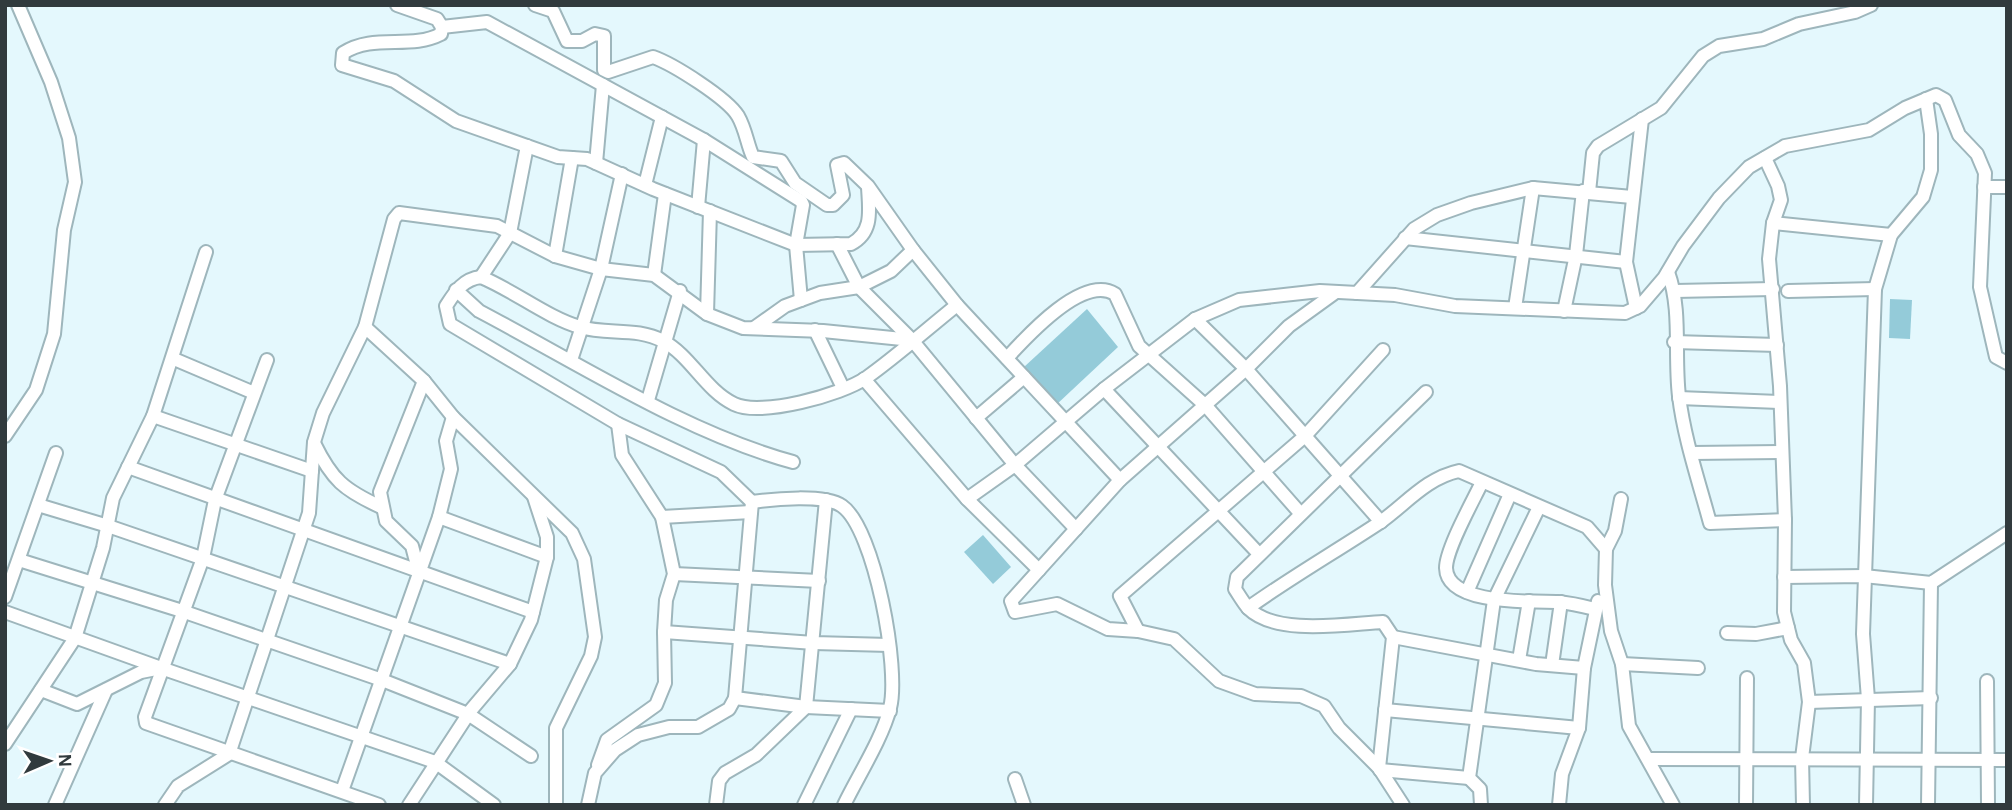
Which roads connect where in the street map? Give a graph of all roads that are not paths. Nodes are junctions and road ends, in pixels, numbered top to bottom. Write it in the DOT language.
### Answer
graph roads {
  1 [pos="18,5"];
  2 [pos="397,5"];
  3 [pos="535,5"];
  4 [pos="1871,5"];
  5 [pos="442,27"];
  6 [pos="603,85"];
  7 [pos="1926,99"];
  8 [pos="662,117"];
  9 [pos="1642,119"];
  10 [pos="704,140"];
  11 [pos="527,146"];
  12 [pos="572,158"];
  13 [pos="1765,158"];
  14 [pos="596,163"];
  15 [pos="621,174"];
  16 [pos="645,185"];
  17 [pos="868,186"];
  18 [pos="1983,187"];
  19 [pos="2007,187"];
  20 [pos="1532,188"];
  21 [pos="1586,191"];
  22 [pos="665,194"];
  23 [pos="1632,197"];
  24 [pos="704,209"];
  25 [pos="1773,223"];
  26 [pos="510,233"];
  27 [pos="1891,235"];
  28 [pos="1405,238"];
  29 [pos="837,244"];
  30 [pos="796,245"];
  31 [pos="913,250"];
  32 [pos="1525,250"];
  33 [pos="206,252"];
  34 [pos="1576,255"];
  35 [pos="555,256"];
  36 [pos="1626,262"];
  37 [pos="601,269"];
  38 [pos="1668,272"];
  39 [pos="654,275"];
  40 [pos="481,277"];
  41 [pos="859,287"];
  42 [pos="1773,289"];
  43 [pos="1874,289"];
  44 [pos="456,290"];
  45 [pos="680,291"];
  46 [pos="1675,291"];
  47 [pos="1788,291"];
  48 [pos="1336,292"];
  49 [pos="1357,293"];
  50 [pos="801,300"];
  51 [pos="957,305"];
  52 [pos="1515,308"];
  53 [pos="1636,308"];
  54 [pos="1564,311"];
  55 [pos="707,314"];
  56 [pos="1195,319"];
  57 [pos="365,327"];
  58 [pos="580,327"];
  59 [pos="754,328"];
  60 [pos="815,330"];
  61 [pos="912,340"];
  62 [pos="664,341"];
  63 [pos="1674,342"];
  64 [pos="1777,345"];
  65 [pos="1382,350"];
  66 [pos="1148,355"];
  67 [pos="1007,358"];
  68 [pos="174,359"];
  69 [pos="267,360"];
  70 [pos="571,360"];
  71 [pos="2007,363"];
  72 [pos="1246,369"];
  73 [pos="1024,377"];
  74 [pos="864,379"];
  75 [pos="424,381"];
  76 [pos="843,388"];
  77 [pos="1104,388"];
  78 [pos="1426,392"];
  79 [pos="254,393"];
  80 [pos="1679,398"];
  81 [pos="648,400"];
  82 [pos="1779,401"];
  83 [pos="1206,406"];
  84 [pos="153,416"];
  85 [pos="453,417"];
  86 [pos="976,418"];
  87 [pos="1065,423"];
  88 [pos="618,424"];
  89 [pos="5,436"];
  90 [pos="1305,436"];
  91 [pos="314,442"];
  92 [pos="1160,445"];
  93 [pos="234,447"];
  94 [pos="1782,452"];
  95 [pos="56,453"];
  96 [pos="1692,453"];
  97 [pos="793,462"];
  98 [pos="1016,465"];
  99 [pos="128,467"];
  100 [pos="312,471"];
  101 [pos="1264,471"];
  102 [pos="1339,475"];
  103 [pos="1120,480"];
  104 [pos="1482,482"];
  105 [pos="533,494"];
  106 [pos="1510,495"];
  107 [pos="967,499"];
  108 [pos="1621,499"];
  109 [pos="215,500"];
  110 [pos="826,500"];
  111 [pos="37,505"];
  112 [pos="382,507"];
  113 [pos="752,507"];
  114 [pos="1539,507"];
  115 [pos="1220,510"];
  116 [pos="1300,513"];
  117 [pos="439,517"];
  118 [pos="662,517"];
  119 [pos="1785,520"];
  120 [pos="1381,522"];
  121 [pos="108,526"];
  122 [pos="1076,529"];
  123 [pos="303,530"];
  124 [pos="2007,533"];
  125 [pos="1606,549"];
  126 [pos="1259,554"];
  127 [pos="547,557"];
  128 [pos="203,558"];
  129 [pos="19,560"];
  130 [pos="1039,570"];
  131 [pos="419,573"];
  132 [pos="674,574"];
  133 [pos="1864,576"];
  134 [pos="1784,577"];
  135 [pos="744,578"];
  136 [pos="820,581"];
  137 [pos="93,583"];
  138 [pos="1931,583"];
  139 [pos="1605,585"];
  140 [pos="285,586"];
  141 [pos="1467,592"];
  142 [pos="5,597"];
  143 [pos="1494,600"];
  144 [pos="1529,601"];
  145 [pos="1561,603"];
  146 [pos="1248,608"];
  147 [pos="1595,609"];
  148 [pos="5,612"];
  149 [pos="185,612"];
  150 [pos="533,612"];
  151 [pos="401,626"];
  152 [pos="1788,628"];
  153 [pos="1138,631"];
  154 [pos="664,632"];
  155 [pos="1727,633"];
  156 [pos="1393,636"];
  157 [pos="738,637"];
  158 [pos="75,638"];
  159 [pos="267,640"];
  160 [pos="814,643"];
  161 [pos="889,645"];
  162 [pos="1486,654"];
  163 [pos="1519,660"];
  164 [pos="509,664"];
  165 [pos="1622,664"];
  166 [pos="1552,666"];
  167 [pos="161,668"];
  168 [pos="1584,668"];
  169 [pos="1698,668"];
  170 [pos="1747,678"];
  171 [pos="382,680"];
  172 [pos="1987,681"];
  173 [pos="41,690"];
  174 [pos="106,690"];
  175 [pos="247,698"];
  176 [pos="735,698"];
  177 [pos="1931,698"];
  178 [pos="1868,699"];
  179 [pos="1809,702"];
  180 [pos="806,706"];
  181 [pos="851,709"];
  182 [pos="890,710"];
  183 [pos="1385,710"];
  184 [pos="468,714"];
  185 [pos="1477,720"];
  186 [pos="1579,728"];
  187 [pos="361,737"];
  188 [pos="5,744"];
  189 [pos="229,754"];
  190 [pos="531,756"];
  191 [pos="1746,758"];
  192 [pos="1802,758"];
  193 [pos="1867,758"];
  194 [pos="1929,758"];
  195 [pos="1648,759"];
  196 [pos="1987,759"];
  197 [pos="2007,760"];
  198 [pos="435,762"];
  199 [pos="1379,769"];
  200 [pos="595,773"];
  201 [pos="1469,778"];
  202 [pos="1015,779"];
  203 [pos="342,791"];
  204 [pos="55,805"];
  205 [pos="166,805"];
  206 [pos="379,805"];
  207 [pos="409,805"];
  208 [pos="494,805"];
  209 [pos="556,805"];
  210 [pos="587,805"];
  211 [pos="716,805"];
  212 [pos="804,805"];
  213 [pos="844,805"];
  214 [pos="1024,805"];
  215 [pos="1403,805"];
  216 [pos="1481,805"];
  217 [pos="1559,805"];
  218 [pos="1673,805"];
  219 [pos="1746,805"];
  220 [pos="1803,805"];
  221 [pos="1866,805"];
  222 [pos="1928,805"];
  223 [pos="1988,805"];
  1 -- 89 [label="street"];
  2 -- 5 [label="street"];
  3 -- 17 [label="street"];
  4 -- 9 [label="street"];
  5 -- 6 [label="street"];
  5 -- 11 [label="street"];
  6 -- 8 [label="street"];
  6 -- 14 [label="street"];
  7 -- 13 [label="street"];
  7 -- 18 [label="street"];
  7 -- 27 [label="street"];
  8 -- 10 [label="street"];
  8 -- 16 [label="street"];
  9 -- 21 [label="street"];
  9 -- 23 [label="street"];
  10 -- 24 [label="street"];
  10 -- 30 [label="street"];
  11 -- 12 [label="street"];
  11 -- 26 [label="street"];
  12 -- 14 [label="street"];
  12 -- 35 [label="street"];
  13 -- 25 [label="street"];
  13 -- 38 [label="street"];
  14 -- 15 [label="street"];
  15 -- 16 [label="street"];
  15 -- 37 [label="street"];
  16 -- 22 [label="street"];
  17 -- 29 [label="street"];
  17 -- 31 [label="street"];
  18 -- 19 [label="street"];
  18 -- 71 [label="street"];
  20 -- 21 [label="street"];
  20 -- 28 [label="street"];
  20 -- 32 [label="street"];
  21 -- 23 [label="street"];
  21 -- 34 [label="street"];
  22 -- 24 [label="street"];
  22 -- 39 [label="street"];
  23 -- 36 [label="street"];
  24 -- 30 [label="street"];
  24 -- 55 [label="street"];
  25 -- 27 [label="street"];
  25 -- 42 [label="street"];
  26 -- 35 [label="street"];
  26 -- 40 [label="street"];
  26 -- 57 [label="street"];
  27 -- 43 [label="street"];
  28 -- 32 [label="street"];
  28 -- 49 [label="street"];
  29 -- 30 [label="street"];
  29 -- 41 [label="street"];
  30 -- 50 [label="street"];
  31 -- 41 [label="street"];
  31 -- 51 [label="street"];
  32 -- 34 [label="street"];
  32 -- 52 [label="street"];
  33 -- 68 [label="street"];
  34 -- 36 [label="street"];
  34 -- 54 [label="street"];
  35 -- 37 [label="street"];
  36 -- 53 [label="street"];
  37 -- 39 [label="street"];
  37 -- 58 [label="street"];
  38 -- 46 [label="street"];
  38 -- 53 [label="street"];
  39 -- 45 [label="street"];
  40 -- 44 [label="street"];
  40 -- 58 [label="street"];
  41 -- 50 [label="street"];
  41 -- 61 [label="street"];
  42 -- 46 [label="street"];
  42 -- 64 [label="street"];
  43 -- 47 [label="street"];
  43 -- 133 [label="street"];
  44 -- 70 [label="street"];
  44 -- 88 [label="street"];
  45 -- 55 [label="street"];
  45 -- 62 [label="street"];
  46 -- 63 [label="street"];
  48 -- 49 [label="street"];
  48 -- 56 [label="street"];
  48 -- 72 [label="street"];
  49 -- 52 [label="street"];
  50 -- 59 [label="street"];
  51 -- 61 [label="street"];
  51 -- 67 [label="street"];
  52 -- 54 [label="street"];
  53 -- 54 [label="street"];
  55 -- 59 [label="street"];
  56 -- 66 [label="street"];
  56 -- 72 [label="street"];
  57 -- 75 [label="street"];
  57 -- 91 [label="street"];
  58 -- 62 [label="street"];
  58 -- 70 [label="street"];
  59 -- 60 [label="street"];
  60 -- 61 [label="street"];
  60 -- 76 [label="street"];
  61 -- 74 [label="street"];
  61 -- 86 [label="street"];
  62 -- 76 [label="street"];
  62 -- 81 [label="street"];
  63 -- 64 [label="street"];
  63 -- 80 [label="street"];
  64 -- 82 [label="street"];
  65 -- 90 [label="street"];
  66 -- 67 [label="street"];
  66 -- 77 [label="street"];
  66 -- 83 [label="street"];
  67 -- 73 [label="street"];
  68 -- 79 [label="street"];
  68 -- 84 [label="street"];
  69 -- 79 [label="street"];
  70 -- 81 [label="street"];
  72 -- 83 [label="street"];
  72 -- 90 [label="street"];
  73 -- 86 [label="street"];
  73 -- 87 [label="street"];
  74 -- 76 [label="street"];
  74 -- 107 [label="street"];
  75 -- 85 [label="street"];
  75 -- 112 [label="street"];
  77 -- 87 [label="street"];
  77 -- 92 [label="street"];
  78 -- 102 [label="street"];
  79 -- 93 [label="street"];
  80 -- 82 [label="street"];
  80 -- 96 [label="street"];
  81 -- 97 [label="street"];
  82 -- 94 [label="street"];
  83 -- 92 [label="street"];
  83 -- 101 [label="street"];
  84 -- 93 [label="street"];
  84 -- 99 [label="street"];
  85 -- 105 [label="street"];
  85 -- 117 [label="street"];
  86 -- 98 [label="street"];
  87 -- 98 [label="street"];
  87 -- 103 [label="street"];
  88 -- 113 [label="street"];
  88 -- 118 [label="street"];
  90 -- 101 [label="street"];
  90 -- 102 [label="street"];
  91 -- 100 [label="street"];
  91 -- 112 [label="street"];
  92 -- 103 [label="street"];
  92 -- 115 [label="street"];
  93 -- 100 [label="street"];
  93 -- 109 [label="street"];
  94 -- 96 [label="street"];
  94 -- 119 [label="street"];
  95 -- 111 [label="street"];
  96 -- 119 [label="street"];
  98 -- 107 [label="street"];
  98 -- 122 [label="street"];
  99 -- 109 [label="street"];
  99 -- 121 [label="street"];
  100 -- 123 [label="street"];
  101 -- 115 [label="street"];
  101 -- 116 [label="street"];
  102 -- 116 [label="street"];
  102 -- 120 [label="street"];
  103 -- 122 [label="street"];
  104 -- 106 [label="street"];
  104 -- 120 [label="street"];
  104 -- 141 [label="street"];
  105 -- 127 [label="street"];
  105 -- 209 [label="street"];
  106 -- 114 [label="street"];
  106 -- 141 [label="street"];
  107 -- 130 [label="street"];
  108 -- 125 [label="street"];
  109 -- 123 [label="street"];
  109 -- 128 [label="street"];
  110 -- 113 [label="street"];
  110 -- 136 [label="street"];
  110 -- 161 [label="street"];
  111 -- 121 [label="street"];
  111 -- 129 [label="street"];
  112 -- 131 [label="street"];
  113 -- 118 [label="street"];
  113 -- 135 [label="street"];
  114 -- 125 [label="street"];
  114 -- 143 [label="street"];
  115 -- 126 [label="street"];
  115 -- 153 [label="street"];
  116 -- 126 [label="street"];
  117 -- 127 [label="street"];
  117 -- 131 [label="street"];
  118 -- 132 [label="street"];
  119 -- 134 [label="street"];
  120 -- 146 [label="street"];
  121 -- 128 [label="street"];
  121 -- 137 [label="street"];
  122 -- 130 [label="street"];
  123 -- 131 [label="street"];
  123 -- 140 [label="street"];
  124 -- 138 [label="street"];
  125 -- 139 [label="street"];
  126 -- 146 [label="street"];
  127 -- 150 [label="street"];
  128 -- 140 [label="street"];
  128 -- 149 [label="street"];
  129 -- 137 [label="street"];
  129 -- 142 [label="street"];
  130 -- 153 [label="street"];
  131 -- 150 [label="street"];
  131 -- 151 [label="street"];
  132 -- 135 [label="street"];
  132 -- 154 [label="street"];
  133 -- 134 [label="street"];
  133 -- 138 [label="street"];
  133 -- 178 [label="street"];
  134 -- 152 [label="street"];
  135 -- 136 [label="street"];
  135 -- 157 [label="street"];
  136 -- 160 [label="street"];
  137 -- 149 [label="street"];
  137 -- 158 [label="street"];
  138 -- 177 [label="street"];
  139 -- 147 [label="street"];
  139 -- 165 [label="street"];
  140 -- 151 [label="street"];
  140 -- 159 [label="street"];
  141 -- 143 [label="street"];
  143 -- 144 [label="street"];
  143 -- 162 [label="street"];
  144 -- 145 [label="street"];
  144 -- 163 [label="street"];
  145 -- 147 [label="street"];
  145 -- 166 [label="street"];
  146 -- 156 [label="street"];
  147 -- 168 [label="street"];
  148 -- 158 [label="street"];
  149 -- 159 [label="street"];
  149 -- 167 [label="street"];
  150 -- 164 [label="street"];
  151 -- 164 [label="street"];
  151 -- 171 [label="street"];
  152 -- 155 [label="street"];
  152 -- 179 [label="street"];
  153 -- 199 [label="street"];
  154 -- 157 [label="street"];
  154 -- 200 [label="street"];
  156 -- 162 [label="street"];
  156 -- 183 [label="street"];
  157 -- 160 [label="street"];
  157 -- 176 [label="street"];
  158 -- 167 [label="street"];
  158 -- 173 [label="street"];
  159 -- 171 [label="street"];
  159 -- 175 [label="street"];
  160 -- 161 [label="street"];
  160 -- 180 [label="street"];
  161 -- 182 [label="street"];
  162 -- 163 [label="street"];
  162 -- 185 [label="street"];
  163 -- 166 [label="street"];
  164 -- 184 [label="street"];
  165 -- 169 [label="street"];
  165 -- 195 [label="street"];
  166 -- 168 [label="street"];
  167 -- 174 [label="street"];
  167 -- 175 [label="street"];
  167 -- 189 [label="street"];
  168 -- 186 [label="street"];
  170 -- 191 [label="street"];
  171 -- 184 [label="street"];
  171 -- 187 [label="street"];
  172 -- 196 [label="street"];
  173 -- 174 [label="street"];
  173 -- 188 [label="street"];
  174 -- 204 [label="street"];
  175 -- 187 [label="street"];
  175 -- 189 [label="street"];
  176 -- 180 [label="street"];
  176 -- 200 [label="street"];
  177 -- 178 [label="street"];
  177 -- 194 [label="street"];
  178 -- 179 [label="street"];
  178 -- 193 [label="street"];
  179 -- 192 [label="street"];
  180 -- 181 [label="street"];
  180 -- 211 [label="street"];
  181 -- 182 [label="street"];
  181 -- 212 [label="street"];
  182 -- 213 [label="street"];
  183 -- 185 [label="street"];
  183 -- 199 [label="street"];
  184 -- 190 [label="street"];
  184 -- 198 [label="street"];
  185 -- 186 [label="street"];
  185 -- 201 [label="street"];
  186 -- 217 [label="street"];
  187 -- 198 [label="street"];
  187 -- 203 [label="street"];
  189 -- 203 [label="street"];
  189 -- 205 [label="street"];
  191 -- 192 [label="street"];
  191 -- 195 [label="street"];
  191 -- 219 [label="street"];
  192 -- 193 [label="street"];
  192 -- 220 [label="street"];
  193 -- 194 [label="street"];
  193 -- 221 [label="street"];
  194 -- 196 [label="street"];
  194 -- 222 [label="street"];
  195 -- 218 [label="street"];
  196 -- 197 [label="street"];
  196 -- 223 [label="street"];
  198 -- 207 [label="street"];
  198 -- 208 [label="street"];
  199 -- 201 [label="street"];
  199 -- 215 [label="street"];
  200 -- 210 [label="street"];
  201 -- 216 [label="street"];
  202 -- 214 [label="street"];
  203 -- 206 [label="street"];
}
